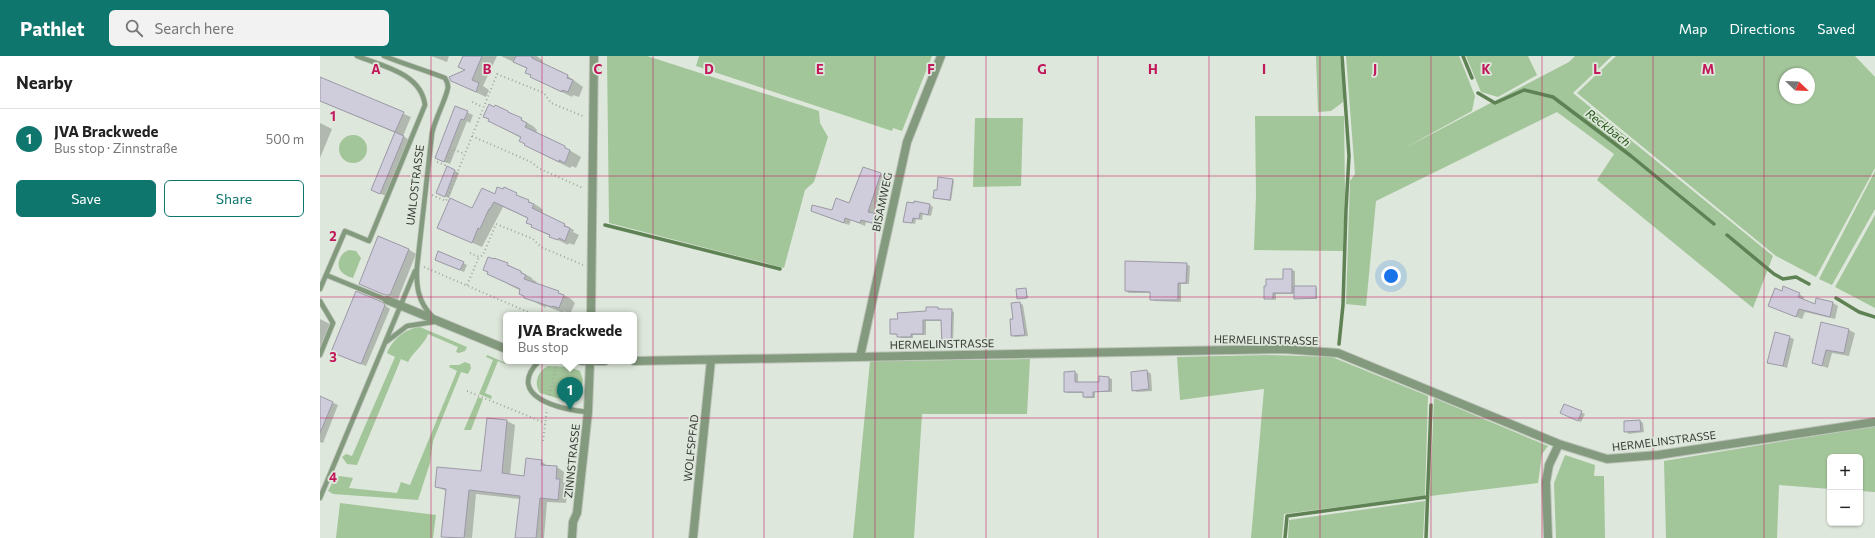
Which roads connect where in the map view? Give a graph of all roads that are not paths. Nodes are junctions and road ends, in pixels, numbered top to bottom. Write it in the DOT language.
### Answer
graph roads {
  1 [pos="357,56"];
  2 [pos="384,56"];
  3 [pos="594,56"];
  4 [pos="941,56"];
  5 [pos="416,267"];
  6 [pos="326,275"];
  7 [pos="320,289"];
  8 [pos="387,300"];
  9 [pos="320,301"];
  10 [pos="400,306"];
  11 [pos="591,312"];
  12 [pos="438,322"];
  13 [pos="385,342"];
  14 [pos="503,348"];
  15 [pos="320,356"];
  16 [pos="860,357"];
  17 [pos="711,360"];
  18 [pos="637,361"];
  19 [pos="537,364"];
  20 [pos="590,364"];
  21 [pos="588,412"];
  22 [pos="1875,422"];
  23 [pos="1559,444"];
  24 [pos="320,498"];
  25 [pos="572,538"];
  26 [pos="693,538"];
  27 [pos="1548,538"];
  1 -- 6 [label="lane"];
  2 -- 5 [label="lane, UMLOSTRASSE"];
  3 -- 11 [label="street"];
  4 -- 16 [label="street, BISAMWEG"];
  5 -- 10 [label="lane"];
  5 -- 12 [label="lane, UMLOSTRASSE"];
  6 -- 7 [label="lane"];
  6 -- 8 [label="lane"];
  8 -- 10 [label="street"];
  9 -- 15 [label="lane"];
  10 -- 12 [label="street"];
  10 -- 13 [label="lane"];
  12 -- 13 [label="lane"];
  12 -- 14 [label="street"];
  13 -- 24 [label="lane"];
  16 -- 17 [label="street, HERMELINSTRASSE"];
  16 -- 23 [label="street, HERMELINSTRASSE"];
  17 -- 18 [label="street, HERMELINSTRASSE"];
  17 -- 26 [label="street, WOLFSPFAD"];
  19 -- 21 [label="lane"];
  20 -- 21 [label="street, ZINNSTRASSE"];
  21 -- 25 [label="street, ZINNSTRASSE"];
  22 -- 23 [label="street, HERMELINSTRASSE"];
  23 -- 27 [label="street"];
}
